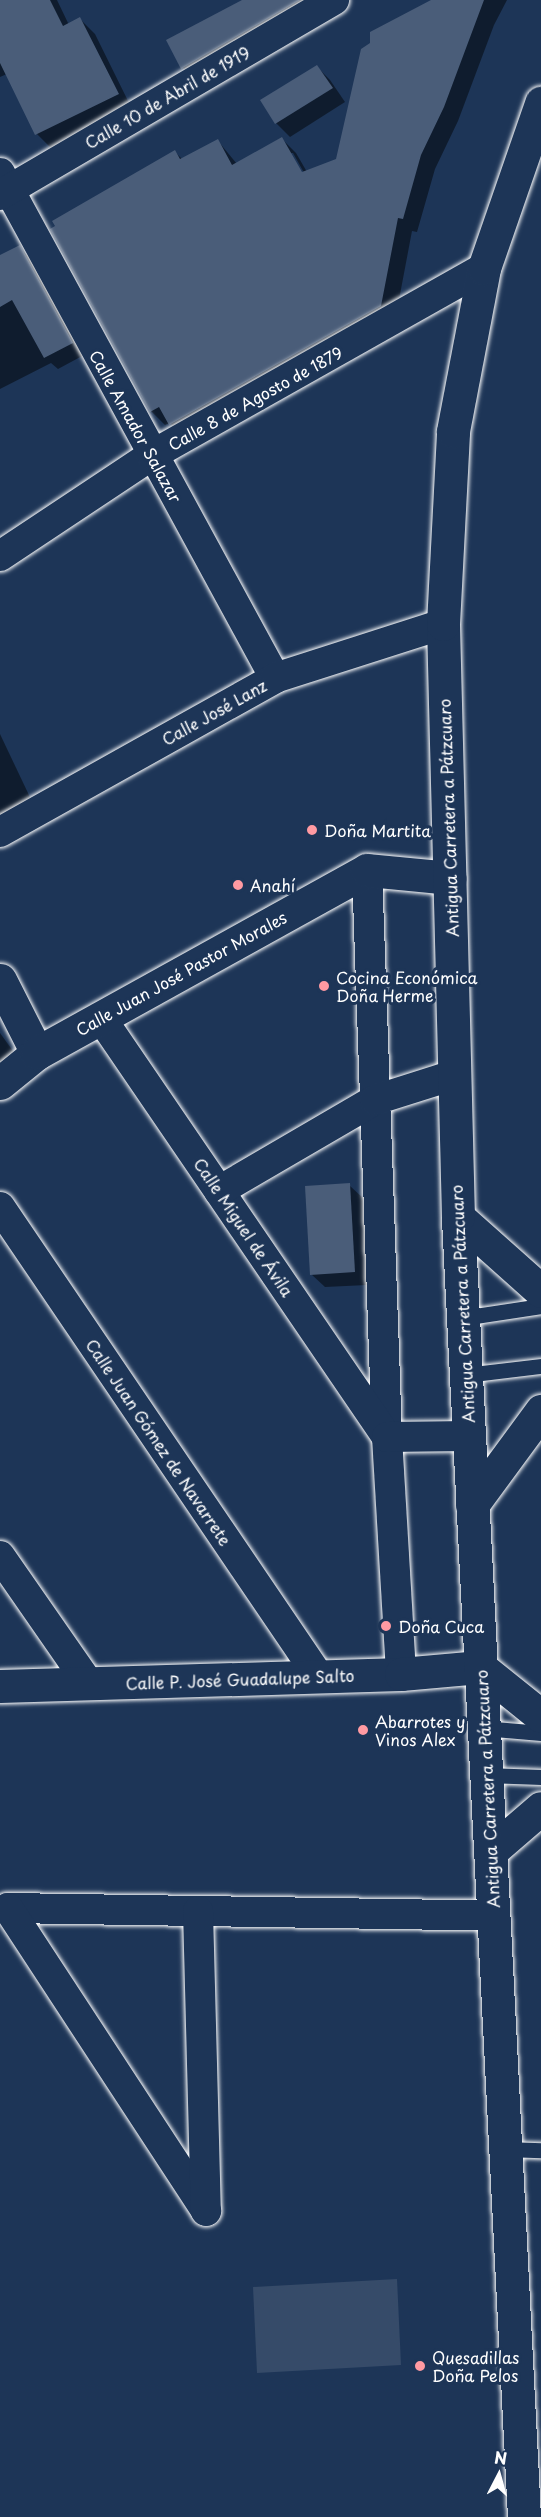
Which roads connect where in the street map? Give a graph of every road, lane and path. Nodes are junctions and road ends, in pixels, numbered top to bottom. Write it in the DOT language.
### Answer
graph roads {
  1 [pos="334,0"];
  2 [pos="541,103"];
  3 [pos="2,186"];
  4 [pos="484,268"];
  5 [pos="152,455"];
  6 [pos="0,556"];
  7 [pos="443,624"];
  8 [pos="275,678"];
  9 [pos="0,832"];
  10 [pos="367,870"];
  11 [pos="450,878"];
  12 [pos="0,980"];
  13 [pos="101,1018"];
  14 [pos="37,1053"];
  15 [pos="454,1075"];
  16 [pos="0,1083"];
  17 [pos="375,1100"];
  18 [pos="219,1191"];
  19 [pos="0,1207"];
  20 [pos="458,1217"];
  21 [pos="541,1291"];
  22 [pos="541,1306"];
  23 [pos="462,1318"];
  24 [pos="541,1366"];
  25 [pos="465,1376"];
  26 [pos="541,1411"];
  27 [pos="468,1436"];
  28 [pos="387,1437"];
  29 [pos="472,1505"];
  30 [pos="0,1556"];
  31 [pos="480,1667"];
  32 [pos="401,1674"];
  33 [pos="319,1677"];
  34 [pos="89,1684"];
  35 [pos="0,1686"];
  36 [pos="541,1716"];
  37 [pos="483,1728"];
  38 [pos="541,1733"];
  39 [pos="486,1775"];
  40 [pos="541,1777"];
  41 [pos="541,1808"];
  42 [pos="490,1852"];
  43 [pos="198,1911"];
  44 [pos="493,1916"];
  45 [pos="505,2149"];
  46 [pos="541,2150"];
  47 [pos="524,2517"];
  1 -- 3 [label="street, Calle 10 de Abril de 1919"];
  2 -- 4 [label="main road, Antigua Carretera a Pátzcuaro"];
  3 -- 5 [label="street, Calle Amador Salazar"];
  4 -- 5 [label="street, Calle 8 de Agosto de 1879"];
  4 -- 7 [label="main road, Antigua Carretera a Pátzcuaro"];
  5 -- 6 [label="street, Calle 8 de Agosto de 1879"];
  5 -- 8 [label="street, Calle Amador Salazar"];
  7 -- 8 [label="street, Calle José Lanz"];
  7 -- 11 [label="main road, Antigua Carretera a Pátzcuaro"];
  8 -- 9 [label="street, Calle José Lanz"];
  10 -- 11 [label="main road"];
  10 -- 13 [label="main road, Calle Juan José Pastor Morales"];
  10 -- 17 [label="street"];
  11 -- 15 [label="main road, Antigua Carretera a Pátzcuaro"];
  12 -- 14 [label="main road"];
  13 -- 14 [label="main road, Calle Juan José Pastor Morales"];
  13 -- 18 [label="street, Calle Miguel de Ávila"];
  14 -- 16 [label="main road, Calle Juan José Pastor Morales"];
  15 -- 17 [label="street"];
  15 -- 20 [label="main road, Antigua Carretera a Pátzcuaro"];
  17 -- 18 [label="street"];
  17 -- 28 [label="street"];
  18 -- 28 [label="street, Calle Miguel de Ávila"];
  19 -- 33 [label="street, Calle Juan Gómez de Navarrete"];
  20 -- 21 [label="main road"];
  20 -- 23 [label="main road, Antigua Carretera a Pátzcuaro"];
  22 -- 23 [label="lane"];
  23 -- 25 [label="main road, Antigua Carretera a Pátzcuaro"];
  24 -- 25 [label="lane"];
  25 -- 27 [label="main road, Antigua Carretera a Pátzcuaro"];
  26 -- 29 [label="main road"];
  27 -- 28 [label="street"];
  27 -- 29 [label="main road, Antigua Carretera a Pátzcuaro"];
  28 -- 32 [label="street"];
  29 -- 31 [label="main road, Antigua Carretera a Pátzcuaro"];
  30 -- 34 [label="street"];
  31 -- 32 [label="main road, Calle P. José Guadalupe Salto"];
  31 -- 36 [label="main road"];
  31 -- 37 [label="main road, Antigua Carretera a Pátzcuaro"];
  32 -- 33 [label="main road, Calle P. José Guadalupe Salto"];
  33 -- 34 [label="main road, Calle P. José Guadalupe Salto"];
  34 -- 35 [label="main road, Calle P. José Guadalupe Salto"];
  37 -- 38 [label="lane"];
  37 -- 39 [label="main road, Antigua Carretera a Pátzcuaro"];
  39 -- 40 [label="lane"];
  39 -- 42 [label="main road, Antigua Carretera a Pátzcuaro"];
  41 -- 42 [label="main road"];
  42 -- 44 [label="main road, Antigua Carretera a Pátzcuaro"];
  43 -- 43 [label="street"];
  43 -- 44 [label="street"];
  44 -- 45 [label="main road, Antigua Carretera a Pátzcuaro"];
  45 -- 46 [label="lane"];
  45 -- 47 [label="main road, Antigua Carretera a Pátzcuaro"];
}
